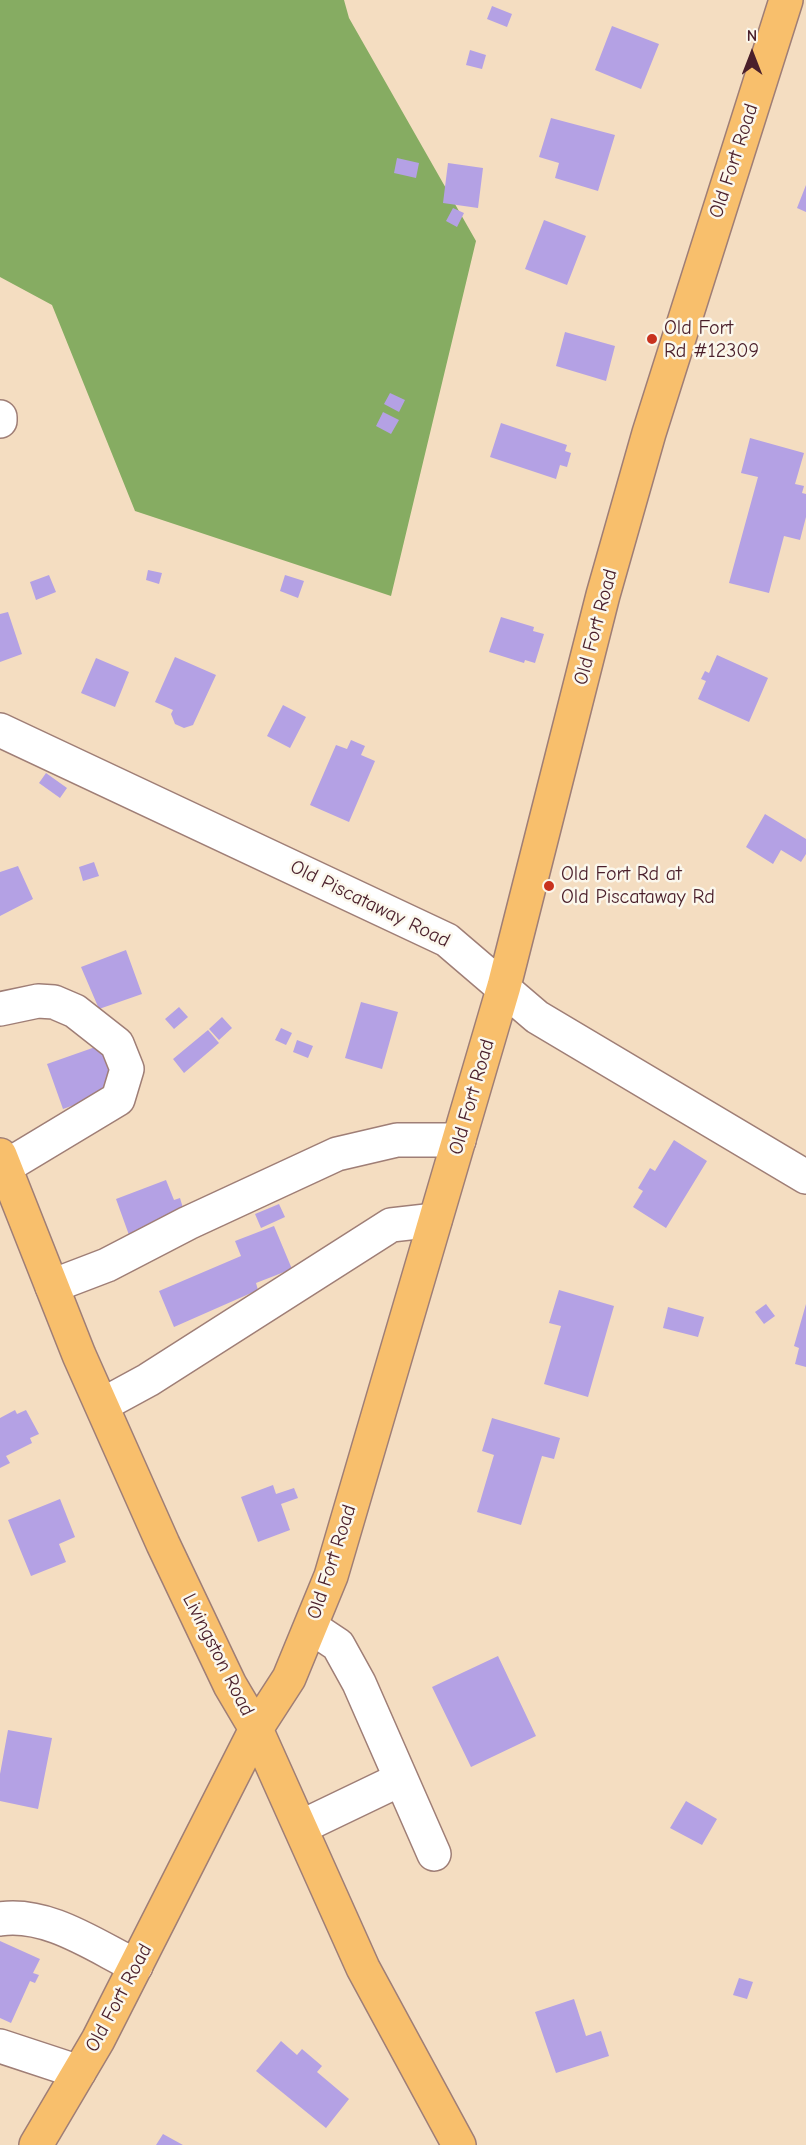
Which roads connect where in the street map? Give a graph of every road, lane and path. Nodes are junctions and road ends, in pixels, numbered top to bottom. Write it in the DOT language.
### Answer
graph roads {
  1 [pos="793,3"];
  2 [pos="0,730"];
  3 [pos="504,986"];
  4 [pos="0,1009"];
  5 [pos="459,1140"];
  6 [pos="2,1161"];
  7 [pos="806,1177"];
  8 [pos="435,1220"];
  9 [pos="52,1286"];
  10 [pos="102,1405"];
  11 [pos="311,1627"];
  12 [pos="256,1729"];
  13 [pos="401,1779"];
  14 [pos="301,1827"];
  15 [pos="434,1854"];
  16 [pos="0,1919"];
  17 [pos="136,1966"];
  18 [pos="0,2046"];
  19 [pos="79,2072"];
  20 [pos="36,2145"];
  21 [pos="459,2145"];
  1 -- 3 [label="main road, Old Fort Road"];
  2 -- 3 [label="street, Old Piscataway Road"];
  3 -- 5 [label="main road, Old Fort Road"];
  3 -- 7 [label="street, Old Piscataway Road"];
  4 -- 6 [label="street"];
  5 -- 8 [label="main road, Old Fort Road"];
  5 -- 9 [label="street"];
  6 -- 9 [label="main road, Livingston Road"];
  8 -- 10 [label="street"];
  8 -- 11 [label="main road, Old Fort Road"];
  9 -- 10 [label="main road, Livingston Road"];
  10 -- 12 [label="main road, Livingston Road"];
  11 -- 12 [label="main road, Old Fort Road"];
  11 -- 13 [label="street"];
  12 -- 14 [label="main road, Livingston Road"];
  12 -- 17 [label="main road, Old Fort Road"];
  13 -- 14 [label="street"];
  13 -- 15 [label="street"];
  14 -- 21 [label="main road, Livingston Road"];
  16 -- 17 [label="street"];
  17 -- 19 [label="main road, Old Fort Road"];
  18 -- 19 [label="street"];
  19 -- 20 [label="main road, Old Fort Road"];
}
